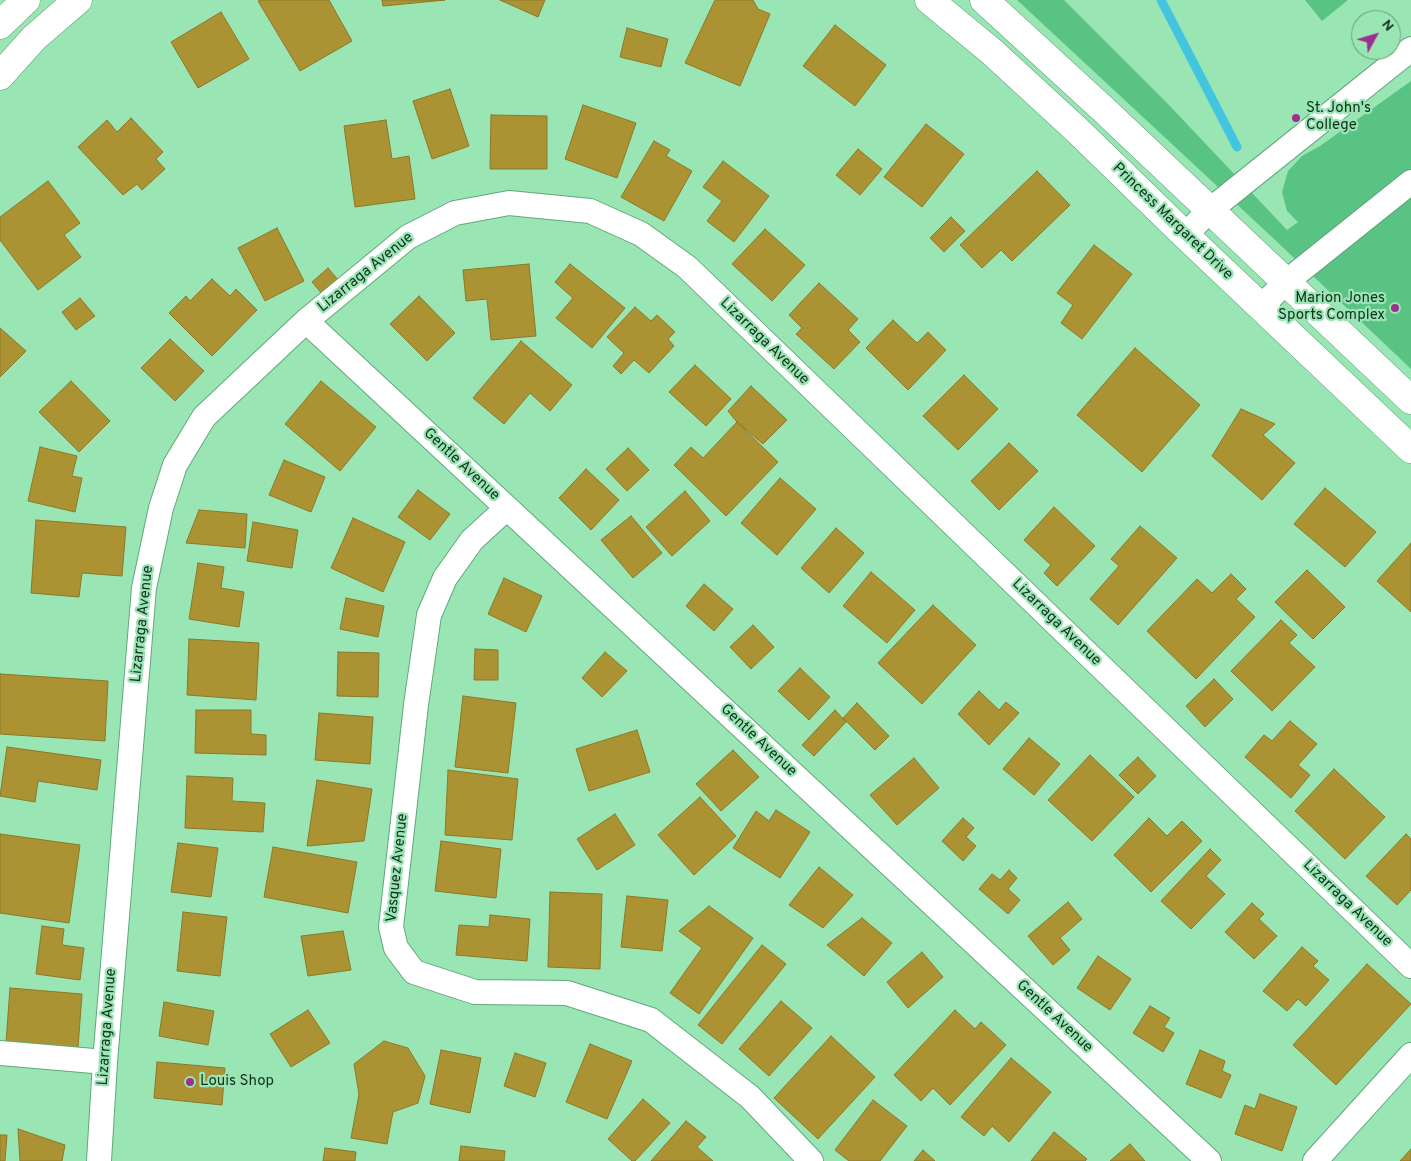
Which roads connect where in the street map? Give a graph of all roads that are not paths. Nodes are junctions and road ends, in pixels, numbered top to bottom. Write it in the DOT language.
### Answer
graph roads {
  1 [pos="26,0"];
  2 [pos="78,0"];
  3 [pos="929,0"];
  4 [pos="984,0"];
  5 [pos="0,25"];
  6 [pos="1411,50"];
  7 [pos="0,76"];
  8 [pos="1411,182"];
  9 [pos="1210,210"];
  10 [pos="1185,235"];
  11 [pos="1286,282"];
  12 [pos="1261,307"];
  13 [pos="306,321"];
  14 [pos="1411,400"];
  15 [pos="1411,449"];
  16 [pos="507,508"];
  17 [pos="1411,966"];
  18 [pos="0,1053"];
  19 [pos="1411,1055"];
  20 [pos="105,1062"];
  21 [pos="99,1161"];
  22 [pos="811,1161"];
  23 [pos="1209,1161"];
  24 [pos="1315,1161"];
  1 -- 5 [label="main road"];
  2 -- 7 [label="main road"];
  3 -- 10 [label="main road, Princess Margaret Drive"];
  4 -- 9 [label="main road"];
  6 -- 9 [label="street"];
  8 -- 11 [label="street"];
  9 -- 10 [label="street"];
  9 -- 11 [label="main road"];
  10 -- 12 [label="main road, Princess Margaret Drive"];
  11 -- 12 [label="street"];
  11 -- 14 [label="main road"];
  12 -- 15 [label="main road, Princess Margaret Drive"];
  13 -- 16 [label="street, Gentle Avenue"];
  13 -- 17 [label="street, Lizarraga Avenue"];
  13 -- 20 [label="street, Lizarraga Avenue"];
  16 -- 22 [label="street, Vasquez Avenue"];
  16 -- 23 [label="street, Gentle Avenue"];
  18 -- 20 [label="street"];
  19 -- 24 [label="street"];
  20 -- 21 [label="street, Lizarraga Avenue"];
}
